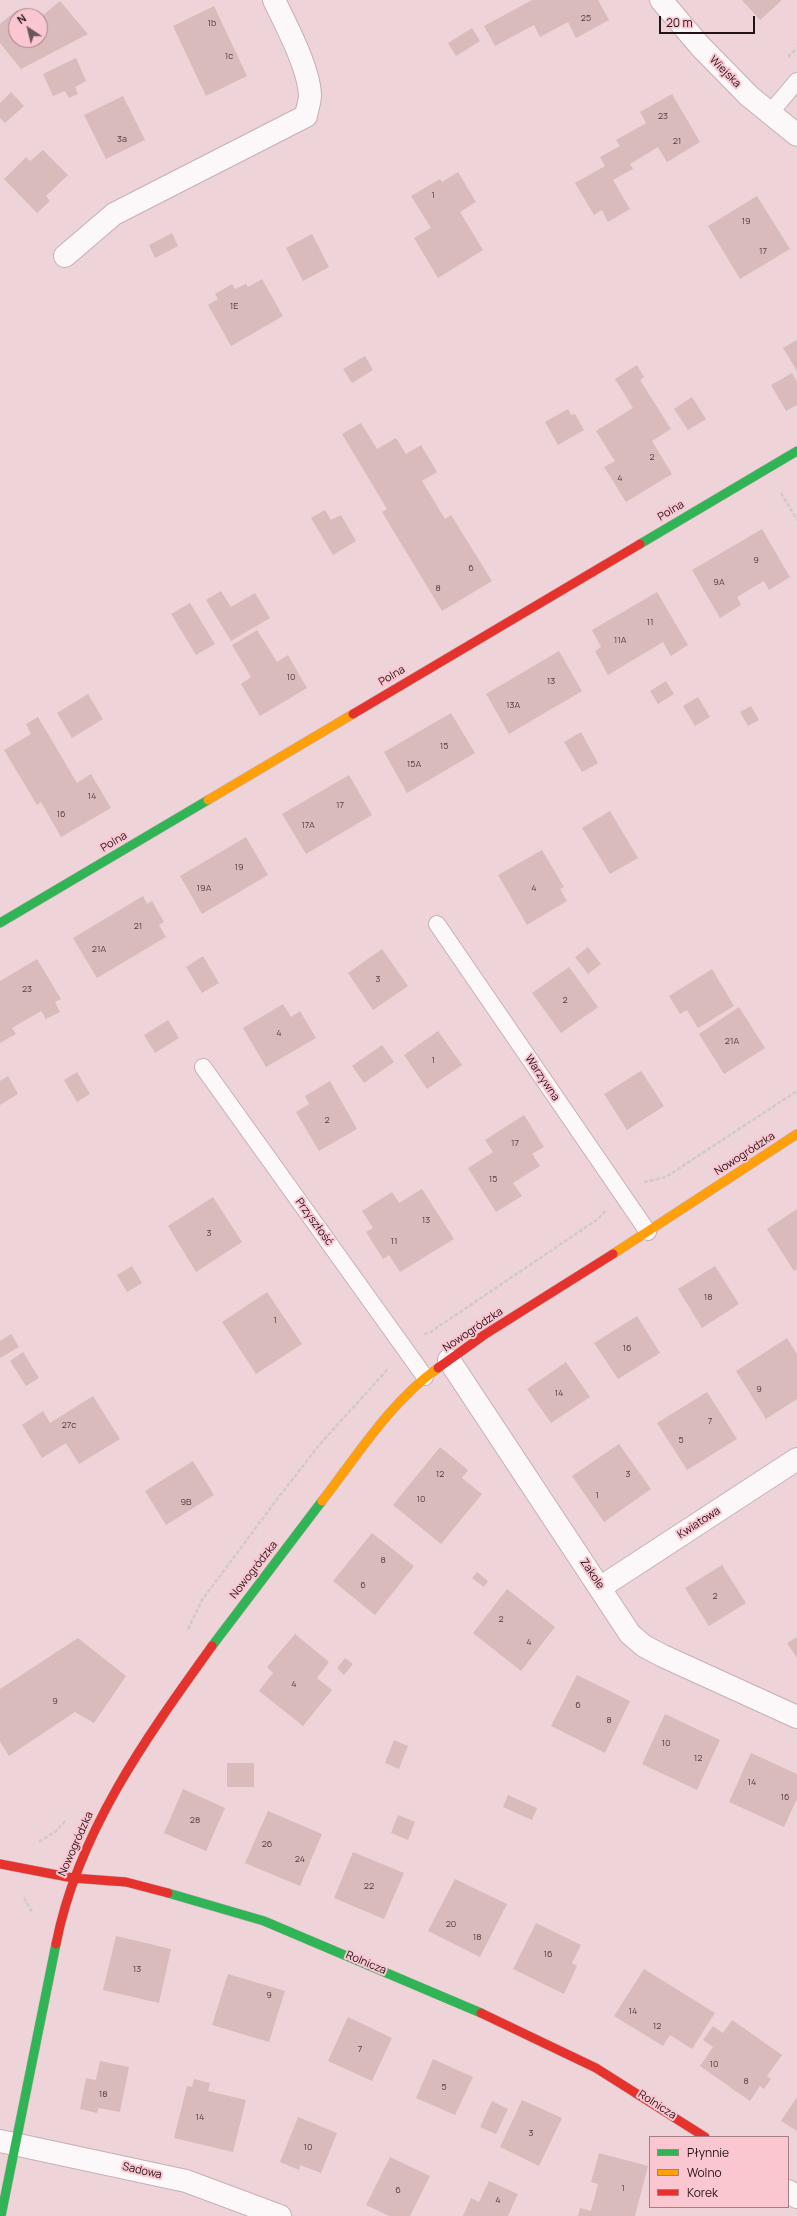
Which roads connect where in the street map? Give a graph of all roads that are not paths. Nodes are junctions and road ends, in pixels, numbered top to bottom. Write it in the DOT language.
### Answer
graph roads {
  1 [pos="274,0"];
  2 [pos="662,0"];
  3 [pos="797,81"];
  4 [pos="770,113"];
  5 [pos="797,135"];
  6 [pos="65,256"];
  7 [pos="797,451"];
  8 [pos="0,923"];
  9 [pos="437,924"];
  10 [pos="203,1067"];
  11 [pos="797,1134"];
  12 [pos="648,1232"];
  13 [pos="449,1360"];
  14 [pos="425,1377"];
  15 [pos="797,1459"];
  16 [pos="600,1587"];
  17 [pos="797,1716"];
  18 [pos="0,1864"];
  19 [pos="73,1878"];
  20 [pos="703,2136"];
  21 [pos="8,2143"];
  22 [pos="1,2216"];
  23 [pos="280,2216"];
  1 -- 6 [label="street"];
  2 -- 4 [label="street, Wiejska"];
  3 -- 4 [label="lane"];
  4 -- 5 [label="street, Wiejska"];
  7 -- 8 [label="street, Polna"];
  9 -- 12 [label="lane, Warzywna"];
  10 -- 14 [label="lane, Przyszłość"];
  11 -- 12 [label="street, Nowogródzka"];
  12 -- 13 [label="street, Nowogródzka"];
  13 -- 14 [label="street, Nowogródzka"];
  13 -- 16 [label="street, Zakole"];
  14 -- 19 [label="street, Nowogródzka"];
  15 -- 16 [label="street, Kwiatowa"];
  16 -- 17 [label="street, Zakole"];
  18 -- 19 [label="street, Rolnicza"];
  19 -- 20 [label="street, Rolnicza"];
  19 -- 21 [label="street, Nowogródzka"];
  21 -- 22 [label="street, Nowogródzka"];
  21 -- 23 [label="street, Sadowa"];
}
